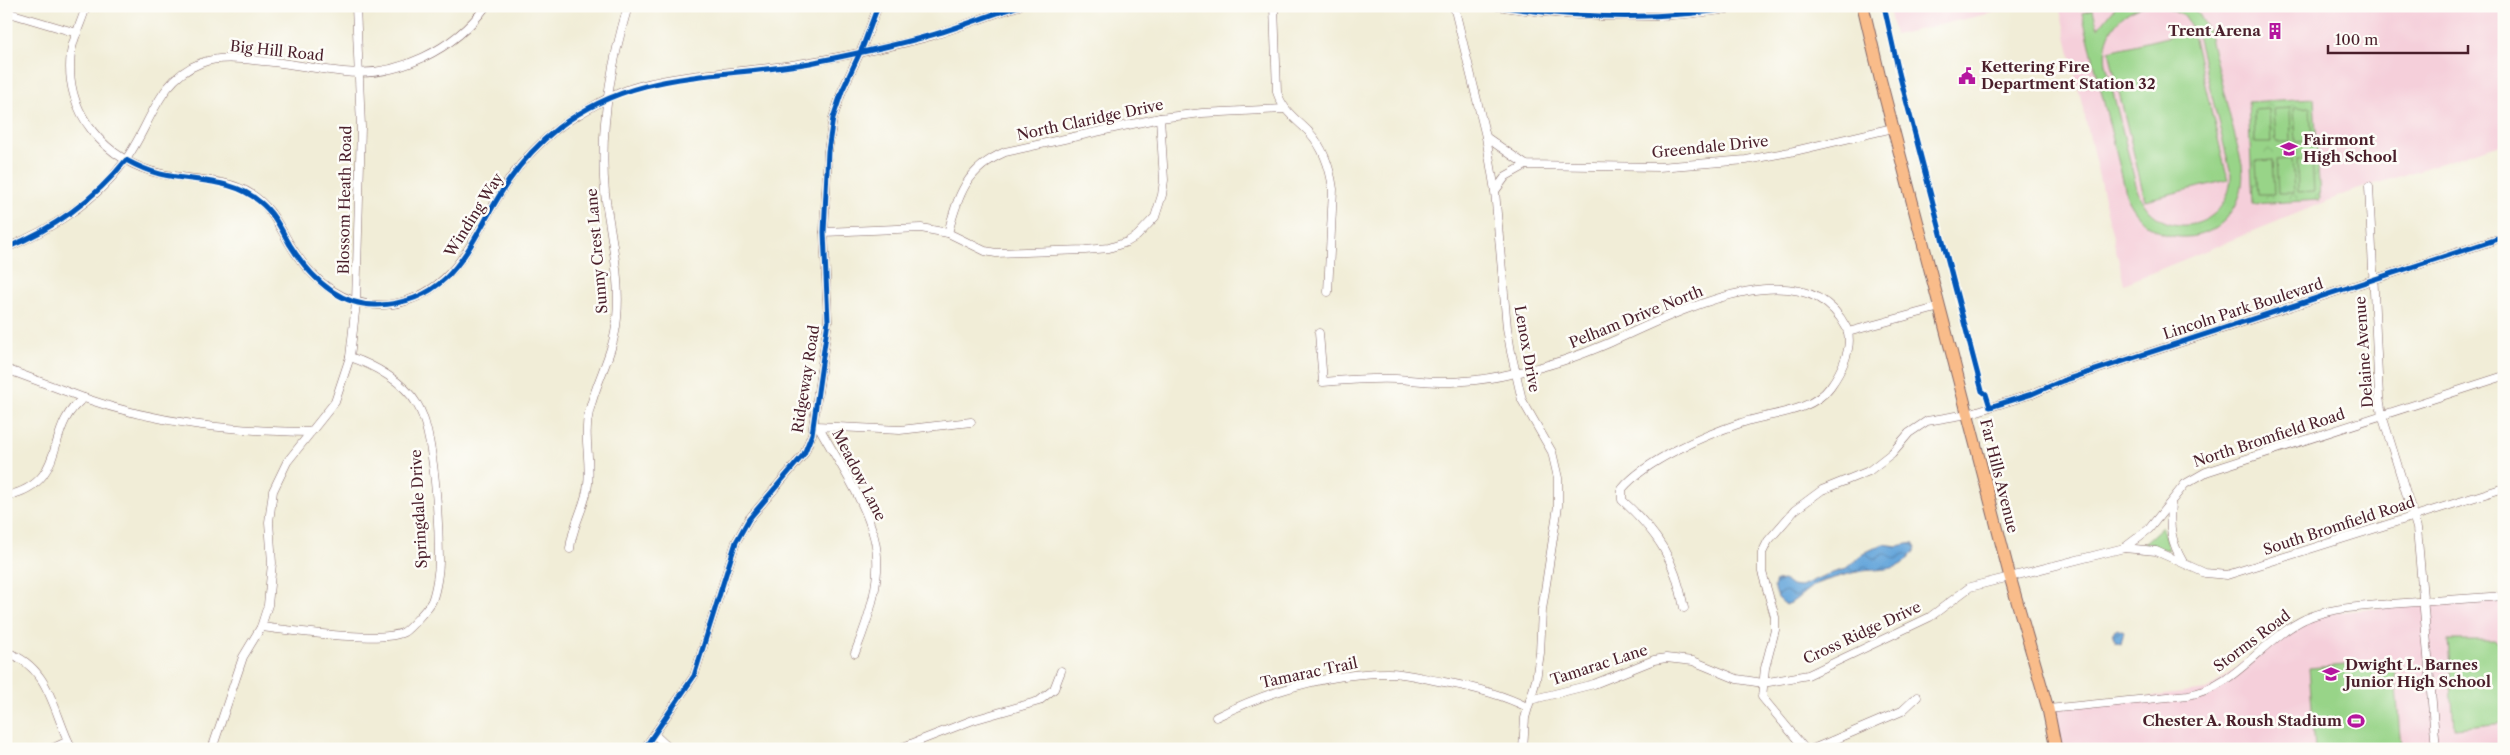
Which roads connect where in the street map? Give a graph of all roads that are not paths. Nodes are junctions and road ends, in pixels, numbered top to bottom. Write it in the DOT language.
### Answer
graph roads {
  1 [pos="86,6"];
  2 [pos="356,6"];
  3 [pos="486,6"];
  4 [pos="628,6"];
  5 [pos="878,6"];
  6 [pos="1019,6"];
  7 [pos="1274,6"];
  8 [pos="1454,6"];
  9 [pos="1498,6"];
  10 [pos="1746,6"];
  11 [pos="1864,6"];
  12 [pos="6,12"];
  13 [pos="77,33"];
  14 [pos="860,52"];
  15 [pos="360,73"];
  16 [pos="606,100"];
  17 [pos="1284,109"];
  18 [pos="1160,118"];
  19 [pos="1893,128"];
  20 [pos="1486,137"];
  21 [pos="126,160"];
  22 [pos="1526,165"];
  23 [pos="2369,186"];
  24 [pos="1495,191"];
  25 [pos="824,232"];
  26 [pos="948,233"];
  27 [pos="2504,237"];
  28 [pos="6,248"];
  29 [pos="2373,280"];
  30 [pos="1328,292"];
  31 [pos="356,303"];
  32 [pos="1940,307"];
  33 [pos="1848,332"];
  34 [pos="1319,333"];
  35 [pos="350,357"];
  36 [pos="6,369"];
  37 [pos="1516,373"];
  38 [pos="2504,376"];
  39 [pos="84,398"];
  40 [pos="1968,414"];
  41 [pos="2382,415"];
  42 [pos="971,422"];
  43 [pos="816,426"];
  44 [pos="311,432"];
  45 [pos="2504,488"];
  46 [pos="6,496"];
  47 [pos="2171,504"];
  48 [pos="2413,516"];
  49 [pos="2124,548"];
  50 [pos="570,549"];
  51 [pos="2183,562"];
  52 [pos="2010,577"];
  53 [pos="2504,596"];
  54 [pos="2424,602"];
  55 [pos="1684,608"];
  56 [pos="261,627"];
  57 [pos="6,652"];
  58 [pos="855,653"];
  59 [pos="1061,671"];
  60 [pos="1763,683"];
  61 [pos="1917,697"];
  62 [pos="1528,703"];
  63 [pos="2048,709"];
  64 [pos="1216,717"];
  65 [pos="655,735"];
  66 [pos="70,745"];
  67 [pos="1800,747"];
  68 [pos="51,749"];
  69 [pos="212,749"];
  70 [pos="644,749"];
  71 [pos="670,749"];
  72 [pos="898,749"];
  73 [pos="1523,749"];
  74 [pos="1813,749"];
  75 [pos="2056,749"];
  76 [pos="2436,749"];
  1 -- 13 [label="street, Winding Way"];
  2 -- 15 [label="street, Blossom Heath Road"];
  3 -- 15 [label="street, Big Hill Road"];
  4 -- 16 [label="street, Sunny Crest Lane"];
  5 -- 14 [label="street, Ridgeway Road"];
  6 -- 14 [label="street, Winding Way"];
  7 -- 17 [label="street"];
  8 -- 20 [label="street, Lenox Drive"];
  9 -- 10 [label="street"];
  11 -- 19 [label="main road, Far Hills Avenue"];
  12 -- 13 [label="street"];
  13 -- 21 [label="street, Winding Way"];
  14 -- 16 [label="street, Winding Way"];
  14 -- 25 [label="street, Ridgeway Road"];
  15 -- 21 [label="street, Big Hill Road"];
  15 -- 31 [label="street, Blossom Heath Road"];
  16 -- 31 [label="street, Winding Way"];
  16 -- 50 [label="street, Sunny Crest Lane"];
  17 -- 18 [label="street, North Claridge Drive"];
  17 -- 30 [label="street"];
  18 -- 26 [label="street, North Claridge Drive"];
  18 -- 26 [label="street"];
  19 -- 22 [label="street, Greendale Drive"];
  19 -- 32 [label="main road, Far Hills Avenue"];
  20 -- 22 [label="street"];
  20 -- 24 [label="street, Lenox Drive"];
  21 -- 28 [label="street, Big Hill Road"];
  21 -- 31 [label="street, Winding Way"];
  22 -- 24 [label="street"];
  23 -- 29 [label="street, Delaine Avenue"];
  24 -- 37 [label="street, Lenox Drive"];
  25 -- 26 [label="street"];
  25 -- 43 [label="street, Ridgeway Road"];
  27 -- 29 [label="street, Lincoln Park Boulevard"];
  29 -- 40 [label="street, Lincoln Park Boulevard"];
  29 -- 41 [label="street, Delaine Avenue"];
  31 -- 35 [label="street, Blossom Heath Road"];
  32 -- 33 [label="street"];
  32 -- 40 [label="main road, Far Hills Avenue"];
  33 -- 37 [label="street, Pelham Drive North"];
  33 -- 55 [label="street"];
  34 -- 37 [label="street, Pelham Drive North"];
  35 -- 44 [label="street, Blossom Heath Road"];
  35 -- 56 [label="street, Springdale Drive"];
  36 -- 39 [label="street"];
  37 -- 62 [label="street, Lenox Drive"];
  38 -- 41 [label="street, North Bromfield Road"];
  39 -- 44 [label="street"];
  39 -- 46 [label="street"];
  40 -- 52 [label="main road, Far Hills Avenue"];
  40 -- 60 [label="street, Lincoln Park Boulevard"];
  41 -- 47 [label="street, North Bromfield Road"];
  41 -- 48 [label="street, Delaine Avenue"];
  42 -- 43 [label="street"];
  43 -- 58 [label="street, Meadow Lane"];
  43 -- 65 [label="street, Ridgeway Road"];
  44 -- 56 [label="street, Blossom Heath Road"];
  45 -- 48 [label="street, South Bromfield Road"];
  47 -- 49 [label="street, North Bromfield Road"];
  47 -- 51 [label="street"];
  48 -- 51 [label="street, South Bromfield Road"];
  48 -- 54 [label="street, Delaine Avenue"];
  49 -- 51 [label="street, South Bromfield Road"];
  49 -- 52 [label="street, North Bromfield Road"];
  52 -- 60 [label="street, Cross Ridge Drive"];
  52 -- 63 [label="main road, Far Hills Avenue"];
  53 -- 54 [label="street, Storms Road"];
  54 -- 63 [label="street, Storms Road"];
  54 -- 76 [label="street, Delaine Avenue"];
  56 -- 69 [label="street, Blossom Heath Road"];
  57 -- 66 [label="street"];
  59 -- 72 [label="street"];
  60 -- 62 [label="street, Tamarac Lane"];
  60 -- 67 [label="street"];
  61 -- 74 [label="street"];
  62 -- 64 [label="street, Tamarac Trail"];
  62 -- 73 [label="street, Lenox Drive"];
  63 -- 75 [label="main road, Far Hills Avenue"];
  65 -- 70 [label="street, Ridgeway Road"];
  65 -- 71 [label="street"];
  66 -- 68 [label="street"];
}
